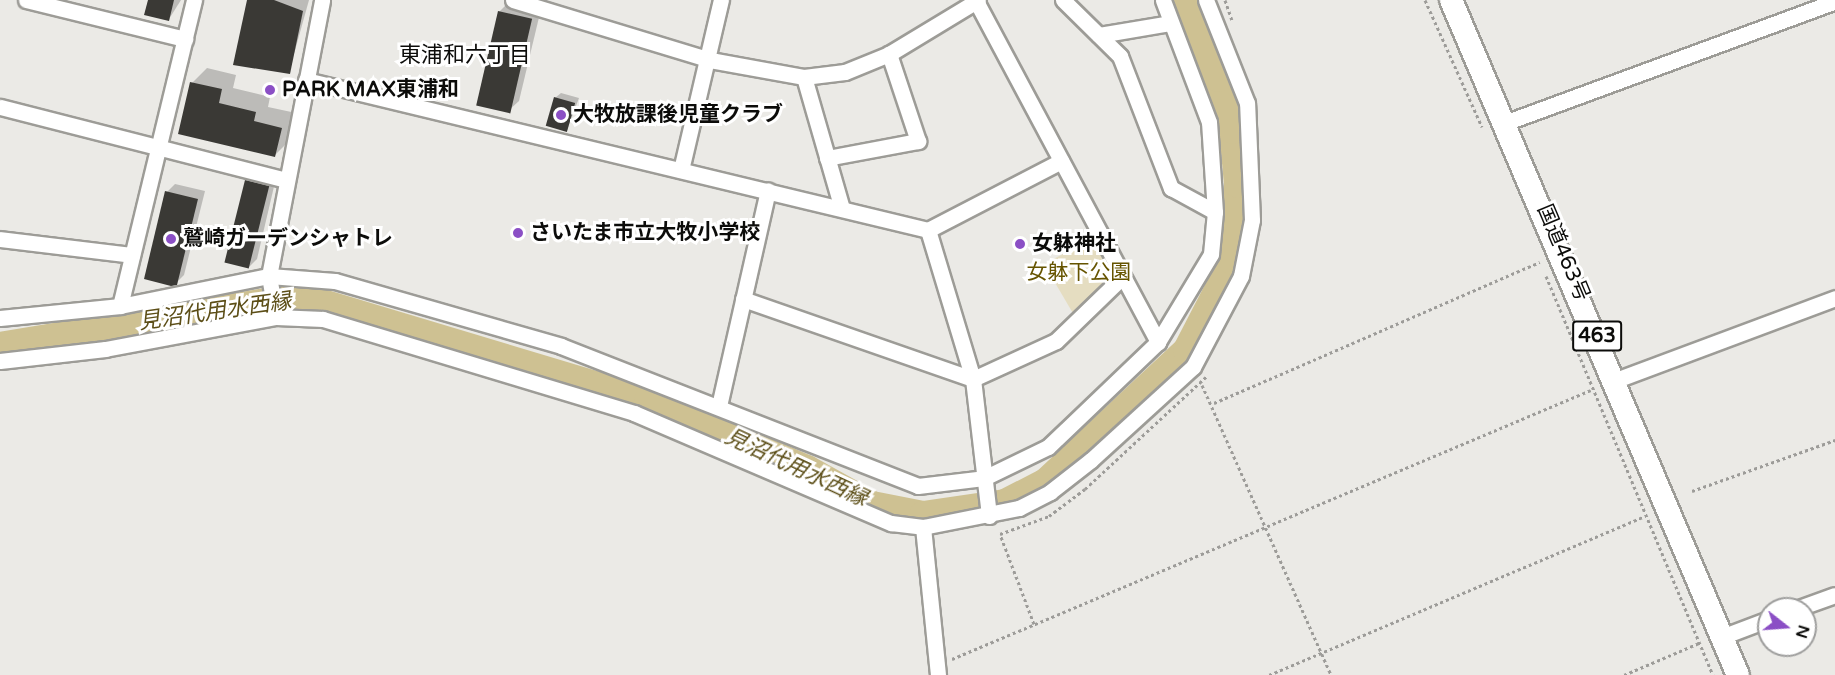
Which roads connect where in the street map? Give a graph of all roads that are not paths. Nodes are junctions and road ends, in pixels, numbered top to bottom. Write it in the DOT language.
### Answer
graph roads {
  1 [pos="26,0"];
  2 [pos="194,0"];
  3 [pos="322,0"];
  4 [pos="518,0"];
  5 [pos="721,0"];
  6 [pos="977,0"];
  7 [pos="1063,0"];
  8 [pos="1163,0"];
  9 [pos="1206,0"];
  10 [pos="1451,0"];
  11 [pos="1835,1"];
  12 [pos="1171,24"];
  13 [pos="1099,35"];
  14 [pos="185,39"];
  15 [pos="889,54"];
  16 [pos="710,60"];
  17 [pos="804,76"];
  18 [pos="306,80"];
  19 [pos="0,107"];
  20 [pos="1508,122"];
  21 [pos="160,146"];
  22 [pos="828,158"];
  23 [pos="1061,161"];
  24 [pos="681,170"];
  25 [pos="286,180"];
  26 [pos="768,191"];
  27 [pos="842,209"];
  28 [pos="1215,212"];
  29 [pos="928,230"];
  30 [pos="0,239"];
  31 [pos="132,255"];
  32 [pos="1123,276"];
  33 [pos="271,284"];
  34 [pos="1835,298"];
  35 [pos="743,299"];
  36 [pos="120,306"];
  37 [pos="276,317"];
  38 [pos="0,318"];
  39 [pos="1158,342"];
  40 [pos="0,361"];
  41 [pos="973,379"];
  42 [pos="1616,380"];
  43 [pos="719,406"];
  44 [pos="984,478"];
  45 [pos="989,516"];
  46 [pos="923,527"];
  47 [pos="1835,595"];
  48 [pos="1817,601"];
  49 [pos="1757,624"];
  50 [pos="1724,636"];
  51 [pos="937,670"];
  52 [pos="1738,675"];
  1 -- 14 [label="street"];
  2 -- 14 [label="street"];
  3 -- 18 [label="street"];
  4 -- 16 [label="street"];
  5 -- 16 [label="street"];
  6 -- 15 [label="street"];
  6 -- 23 [label="street"];
  7 -- 13 [label="street"];
  8 -- 12 [label="street"];
  9 -- 45 [label="street"];
  10 -- 20 [label="highway, 国道463号 / 463"];
  11 -- 20 [label="street"];
  12 -- 13 [label="street"];
  12 -- 28 [label="street"];
  13 -- 28 [label="street"];
  14 -- 21 [label="street"];
  15 -- 17 [label="street"];
  15 -- 22 [label="street"];
  16 -- 17 [label="street"];
  16 -- 24 [label="street"];
  17 -- 22 [label="street"];
  18 -- 24 [label="street"];
  18 -- 25 [label="street"];
  19 -- 21 [label="street"];
  20 -- 42 [label="highway, 国道463号 / 463"];
  21 -- 25 [label="street"];
  21 -- 31 [label="street"];
  22 -- 27 [label="street"];
  23 -- 29 [label="street"];
  23 -- 32 [label="street"];
  24 -- 26 [label="street"];
  25 -- 33 [label="street"];
  26 -- 27 [label="street"];
  26 -- 35 [label="street"];
  27 -- 29 [label="street"];
  28 -- 39 [label="street"];
  29 -- 41 [label="street"];
  30 -- 31 [label="street"];
  31 -- 36 [label="street"];
  32 -- 39 [label="street"];
  32 -- 41 [label="street"];
  33 -- 36 [label="street"];
  33 -- 37 [label="street"];
  33 -- 43 [label="street"];
  34 -- 42 [label="street"];
  35 -- 41 [label="street"];
  35 -- 43 [label="street"];
  36 -- 38 [label="street"];
  37 -- 40 [label="street"];
  37 -- 46 [label="street"];
  39 -- 44 [label="street"];
  41 -- 44 [label="street"];
  42 -- 50 [label="highway, 国道463号 / 463"];
  43 -- 44 [label="street"];
  44 -- 45 [label="street"];
  45 -- 46 [label="street"];
  46 -- 51 [label="street"];
  47 -- 48 [label="street"];
  49 -- 50 [label="street"];
  50 -- 52 [label="highway, 国道463号 / 463"];
}
